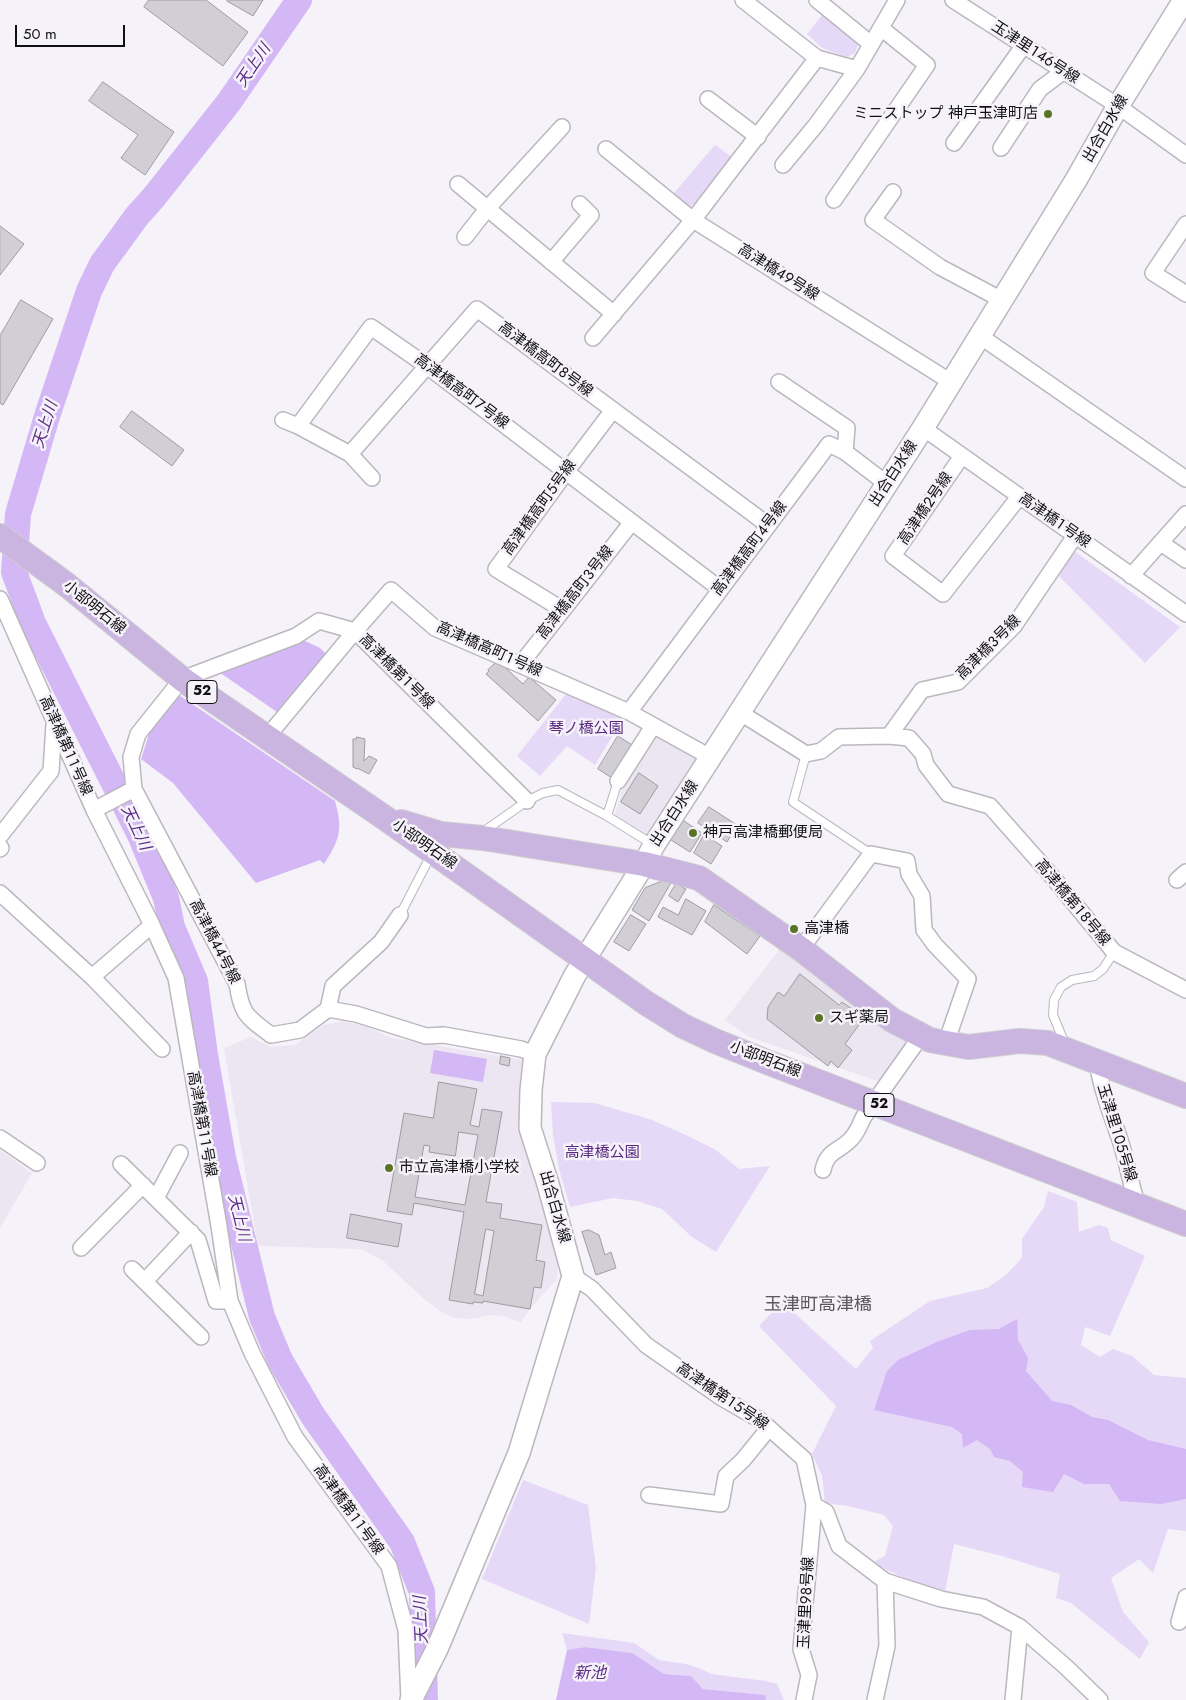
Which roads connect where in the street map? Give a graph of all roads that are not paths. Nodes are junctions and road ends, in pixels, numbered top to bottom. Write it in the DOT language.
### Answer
graph roads {
  1 [pos="743,0"];
  2 [pos="817,0"];
  3 [pos="898,0"];
  4 [pos="953,0"];
  5 [pos="1184,0"];
  6 [pos="881,28"];
  7 [pos="871,44"];
  8 [pos="1024,45"];
  9 [pos="817,58"];
  10 [pos="858,69"];
  11 [pos="1064,71"];
  12 [pos="708,99"];
  13 [pos="1118,106"];
  14 [pos="562,127"];
  15 [pos="758,137"];
  16 [pos="954,143"];
  17 [pos="1001,148"];
  18 [pos="606,150"];
  19 [pos="1186,155"];
  20 [pos="783,165"];
  21 [pos="458,184"];
  22 [pos="893,192"];
  23 [pos="834,200"];
  24 [pos="580,204"];
  25 [pos="488,209"];
  26 [pos="694,220"];
  27 [pos="1186,224"];
  28 [pos="465,236"];
  29 [pos="551,262"];
  30 [pos="1186,294"];
  31 [pos="1002,300"];
  32 [pos="614,314"];
  33 [pos="980,336"];
  34 [pos="593,338"];
  35 [pos="427,366"];
  36 [pos="779,382"];
  37 [pos="951,382"];
  38 [pos="613,410"];
  39 [pos="283,420"];
  40 [pos="298,426"];
  41 [pos="923,428"];
  42 [pos="845,452"];
  43 [pos="350,454"];
  44 [pos="962,456"];
  45 [pos="566,472"];
  46 [pos="372,478"];
  47 [pos="1186,479"];
  48 [pos="887,484"];
  49 [pos="1019,497"];
  50 [pos="1186,514"];
  51 [pos="632,522"];
  52 [pos="768,525"];
  53 [pos="0,536"];
  54 [pos="1075,536"];
  55 [pos="1161,543"];
  56 [pos="1186,560"];
  57 [pos="1132,576"];
  58 [pos="720,589"];
  59 [pos="0,599"];
  60 [pos="563,610"];
  61 [pos="1186,614"];
  62 [pos="355,631"];
  63 [pos="520,665"];
  64 [pos="182,679"];
  65 [pos="628,712"];
  66 [pos="739,712"];
  67 [pos="54,722"];
  68 [pos="653,726"];
  69 [pos="889,736"];
  70 [pos="267,737"];
  71 [pos="806,754"];
  72 [pos="712,758"];
  73 [pos="618,781"];
  74 [pos="134,789"];
  75 [pos="526,801"];
  76 [pos="94,810"];
  77 [pos="607,816"];
  78 [pos="385,818"];
  79 [pos="0,836"];
  80 [pos="483,838"];
  81 [pos="433,852"];
  82 [pos="871,854"];
  83 [pos="649,855"];
  84 [pos="0,893"];
  85 [pos="400,915"];
  86 [pos="152,925"];
  87 [pos="801,949"];
  88 [pos="1114,952"];
  89 [pos="585,960"];
  90 [pos="92,977"];
  91 [pos="1186,990"];
  92 [pos="328,1009"];
  93 [pos="921,1036"];
  94 [pos="946,1043"];
  95 [pos="162,1050"];
  96 [pos="1068,1050"];
  97 [pos="535,1054"];
  98 [pos="1097,1061"];
  99 [pos="1186,1096"];
  100 [pos="874,1103"];
  101 [pos="0,1138"];
  102 [pos="180,1153"];
  103 [pos="37,1163"];
  104 [pos="121,1164"];
  105 [pos="823,1170"];
  106 [pos="143,1185"];
  107 [pos="156,1198"];
  108 [pos="1136,1204"];
  109 [pos="1186,1224"];
  110 [pos="190,1232"];
  111 [pos="82,1248"];
  112 [pos="132,1269"];
  113 [pos="573,1276"];
  114 [pos="146,1281"];
  115 [pos="230,1301"];
  116 [pos="201,1337"];
  117 [pos="769,1428"];
  118 [pos="649,1495"];
  119 [pos="814,1505"];
  120 [pos="885,1581"];
  121 [pos="1186,1597"];
  122 [pos="1179,1622"];
  123 [pos="1020,1627"];
  124 [pos="410,1700"];
  125 [pos="804,1700"];
  126 [pos="875,1700"];
  127 [pos="1013,1700"];
  128 [pos="1100,1700"];
  1 -- 9 [label="street"];
  2 -- 7 [label="street"];
  3 -- 6 [label="street"];
  4 -- 8 [label="street, 玉津里１４６号線"];
  5 -- 13 [label="street, 出合白水線"];
  6 -- 7 [label="street"];
  6 -- 23 [label="street"];
  7 -- 10 [label="street"];
  8 -- 11 [label="street, 玉津里１４６号線"];
  8 -- 16 [label="street"];
  9 -- 10 [label="street"];
  9 -- 15 [label="street"];
  10 -- 20 [label="street"];
  11 -- 13 [label="street, 玉津里１４６号線"];
  11 -- 17 [label="street"];
  12 -- 15 [label="street"];
  13 -- 19 [label="street, 玉津里１４６号線"];
  13 -- 31 [label="street, 出合白水線"];
  14 -- 25 [label="street"];
  15 -- 26 [label="street"];
  18 -- 26 [label="street, 高津橋４９号線"];
  21 -- 25 [label="street"];
  22 -- 31 [label="street"];
  24 -- 29 [label="street"];
  25 -- 28 [label="street"];
  25 -- 29 [label="street"];
  26 -- 32 [label="street"];
  26 -- 37 [label="street, 高津橋４９号線"];
  27 -- 30 [label="street"];
  29 -- 32 [label="street"];
  31 -- 33 [label="street, 出合白水線"];
  32 -- 34 [label="street"];
  33 -- 37 [label="street, 出合白水線"];
  33 -- 47 [label="street"];
  35 -- 38 [label="street, 高津橋高町８号線"];
  35 -- 40 [label="street, 高津橋高町７号線"];
  35 -- 43 [label="street, 高津橋高町８号線"];
  35 -- 45 [label="street, 高津橋高町７号線"];
  36 -- 42 [label="street"];
  37 -- 41 [label="street, 出合白水線"];
  38 -- 45 [label="street, 高津橋高町５号線"];
  38 -- 52 [label="street, 高津橋高町８号線"];
  39 -- 40 [label="street"];
  40 -- 43 [label="street"];
  41 -- 44 [label="street, 高津橋１号線"];
  41 -- 48 [label="street, 出合白水線"];
  42 -- 48 [label="street"];
  42 -- 52 [label="street, 高津橋高町４号線"];
  43 -- 46 [label="street"];
  44 -- 49 [label="street, 高津橋１号線"];
  44 -- 49 [label="street, 高津橋２号線"];
  45 -- 51 [label="street, 高津橋高町７号線"];
  45 -- 60 [label="street, 高津橋高町５号線"];
  48 -- 66 [label="street, 出合白水線"];
  49 -- 54 [label="street, 高津橋１号線"];
  50 -- 55 [label="street"];
  51 -- 58 [label="street, 高津橋高町７号線"];
  51 -- 60 [label="street, 高津橋高町３号線"];
  52 -- 58 [label="street, 高津橋高町４号線"];
  53 -- 64 [label="main road, 小部明石線 / 52"];
  54 -- 57 [label="street, 高津橋１号線"];
  54 -- 69 [label="street, 高津橋３号線"];
  55 -- 56 [label="street"];
  55 -- 57 [label="street"];
  57 -- 61 [label="street, 高津橋１号線"];
  58 -- 65 [label="street, 高津橋高町４号線"];
  59 -- 67 [label="street, 高津橋第１１号線"];
  60 -- 63 [label="street, 高津橋高町３号線"];
  62 -- 63 [label="street, 高津橋高町１号線"];
  62 -- 64 [label="street, 高津橋第１号線"];
  62 -- 70 [label="street, 高津橋高町１号線"];
  62 -- 75 [label="street, 高津橋第１号線"];
  63 -- 65 [label="street, 高津橋高町１号線"];
  64 -- 70 [label="main road, 小部明石線 / 52"];
  64 -- 74 [label="street, 高津橋４４号線"];
  65 -- 68 [label="street, 高津橋高町１号線"];
  66 -- 71 [label="street"];
  66 -- 72 [label="street, 出合白水線"];
  67 -- 76 [label="street, 高津橋第１１号線"];
  67 -- 79 [label="street"];
  68 -- 72 [label="street, 高津橋高町１号線"];
  68 -- 73 [label="street"];
  69 -- 71 [label="street, 高津橋第１８号線"];
  69 -- 88 [label="street, 高津橋第１８号線"];
  70 -- 78 [label="main road, 小部明石線 / 52"];
  71 -- 82 [label="lane"];
  72 -- 83 [label="street, 出合白水線"];
  73 -- 77 [label="lane"];
  74 -- 76 [label="street"];
  74 -- 92 [label="street, 高津橋４４号線"];
  75 -- 77 [label="lane"];
  75 -- 80 [label="lane"];
  76 -- 86 [label="street, 高津橋第１１号線"];
  77 -- 83 [label="lane"];
  78 -- 80 [label="main road, 小部明石線 / 52"];
  78 -- 81 [label="main road, 小部明石線 / 52"];
  80 -- 83 [label="main road, 小部明石線 / 52"];
  81 -- 85 [label="lane"];
  81 -- 89 [label="main road, 小部明石線 / 52"];
  82 -- 87 [label="street"];
  82 -- 94 [label="street"];
  83 -- 87 [label="main road, 小部明石線 / 52"];
  83 -- 89 [label="street, 出合白水線"];
  84 -- 90 [label="street"];
  85 -- 92 [label="street"];
  86 -- 90 [label="street"];
  86 -- 115 [label="street, 高津橋第１１号線"];
  87 -- 93 [label="main road, 小部明石線 / 52"];
  88 -- 91 [label="street, 高津橋第１８号線"];
  88 -- 96 [label="lane"];
  89 -- 97 [label="street, 出合白水線"];
  89 -- 100 [label="main road, 小部明石線 / 52"];
  90 -- 95 [label="street"];
  92 -- 97 [label="street"];
  93 -- 94 [label="main road, 小部明石線 / 52"];
  93 -- 100 [label="street"];
  94 -- 96 [label="main road, 小部明石線 / 52"];
  96 -- 98 [label="main road, 小部明石線 / 52"];
  97 -- 113 [label="street, 出合白水線"];
  98 -- 99 [label="main road, 小部明石線 / 52"];
  98 -- 108 [label="street, 玉津里１０５号線"];
  100 -- 105 [label="street"];
  100 -- 108 [label="main road, 小部明石線 / 52"];
  101 -- 103 [label="street"];
  102 -- 107 [label="street"];
  104 -- 106 [label="street"];
  106 -- 107 [label="street"];
  106 -- 111 [label="street"];
  107 -- 110 [label="street"];
  108 -- 109 [label="main road, 小部明石線 / 52"];
  110 -- 114 [label="street"];
  110 -- 115 [label="street"];
  112 -- 114 [label="street"];
  113 -- 117 [label="street, 高津橋第１５号線"];
  113 -- 124 [label="street"];
  114 -- 116 [label="street"];
  115 -- 124 [label="street, 高津橋第１１号線"];
  117 -- 118 [label="street"];
  117 -- 119 [label="street, 高津橋第１５号線"];
  119 -- 120 [label="street"];
  119 -- 125 [label="street, 玉津里９８号線"];
  120 -- 123 [label="street"];
  120 -- 126 [label="street"];
  121 -- 122 [label="street"];
  123 -- 127 [label="street"];
  123 -- 128 [label="street"];
}
